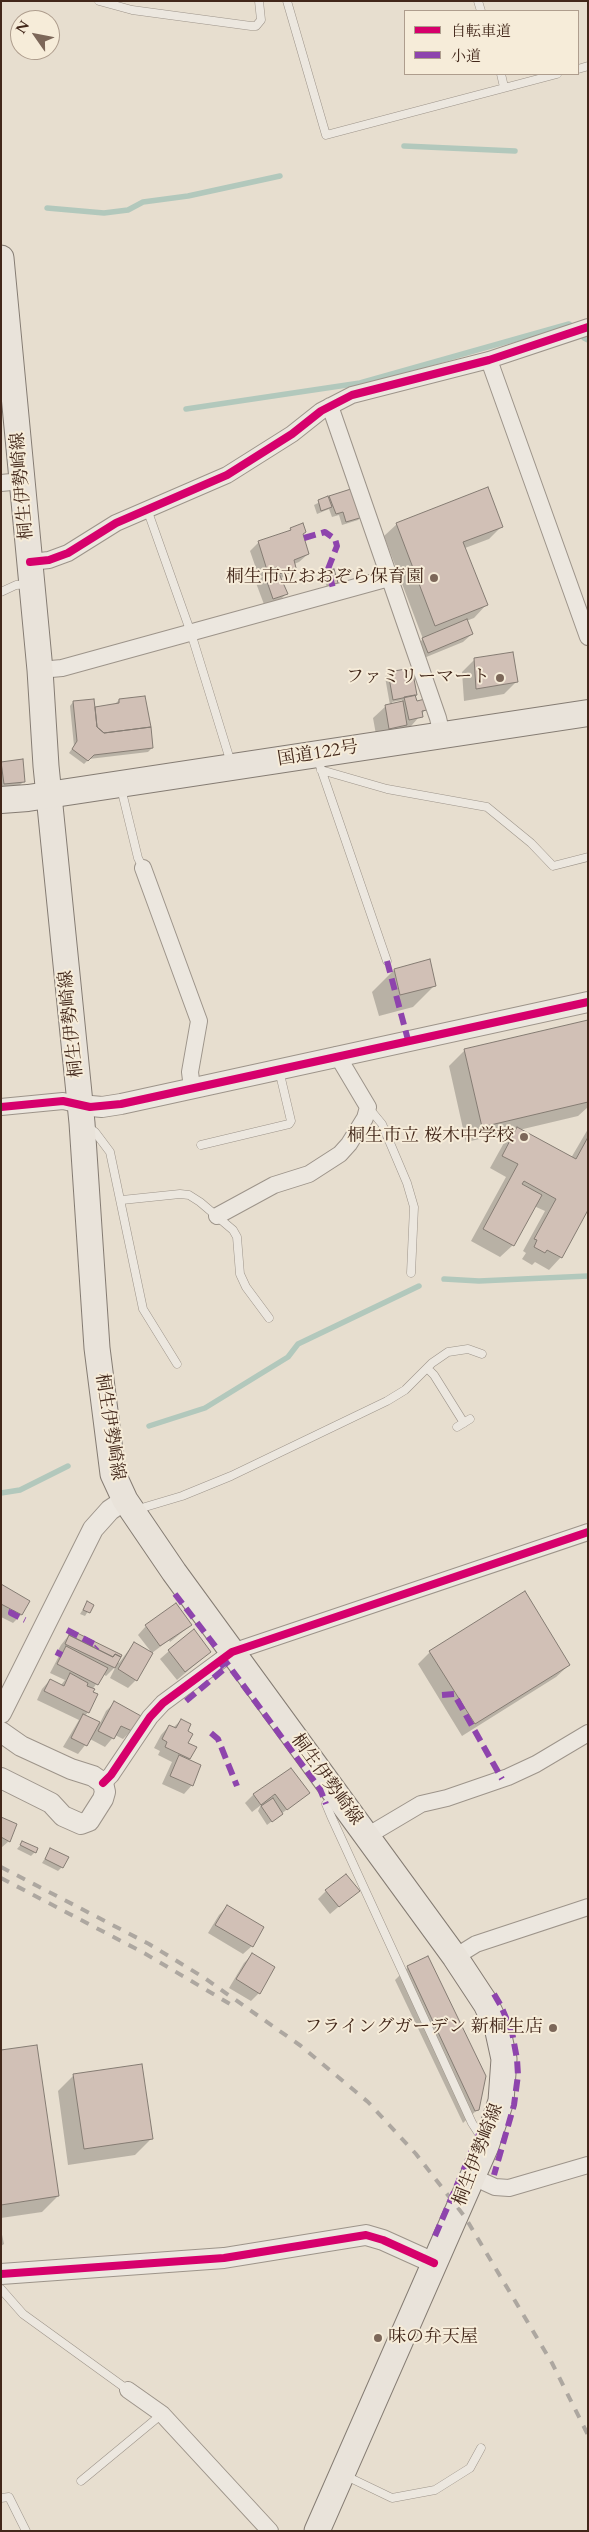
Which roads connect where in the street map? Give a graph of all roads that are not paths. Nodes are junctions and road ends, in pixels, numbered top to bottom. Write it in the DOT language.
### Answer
graph roads {
  1 [pos="99,1"];
  2 [pos="259,1"];
  3 [pos="288,1"];
  4 [pos="500,75"];
  5 [pos="553,75"];
  6 [pos="504,86"];
  7 [pos="1,258"];
  8 [pos="588,327"];
  9 [pos="489,360"];
  10 [pos="330,406"];
  11 [pos="12,482"];
  12 [pos="147,509"];
  13 [pos="31,573"];
  14 [pos="389,578"];
  15 [pos="1,592"];
  16 [pos="191,633"];
  17 [pos="588,637"];
  18 [pos="40,670"];
  19 [pos="588,713"];
  20 [pos="442,735"];
  21 [pos="319,762"];
  22 [pos="232,767"];
  23 [pos="120,783"];
  24 [pos="49,794"];
  25 [pos="1,800"];
  26 [pos="588,857"];
  27 [pos="143,868"];
  28 [pos="387,961"];
  29 [pos="588,1002"];
  30 [pos="337,1055"];
  31 [pos="278,1068"];
  32 [pos="192,1088"];
  33 [pos="1,1107"];
  34 [pos="368,1108"];
  35 [pos="81,1114"];
  36 [pos="201,1145"];
  37 [pos="122,1200"];
  38 [pos="217,1216"];
  39 [pos="411,1273"];
  40 [pos="269,1318"];
  41 [pos="482,1354"];
  42 [pos="177,1364"];
  43 [pos="427,1368"];
  44 [pos="464,1423"];
  45 [pos="128,1506"];
  46 [pos="588,1532"];
  47 [pos="232,1652"];
  48 [pos="1,1713"];
  49 [pos="1,1732"];
  50 [pos="588,1733"];
  51 [pos="1,1778"];
  52 [pos="103,1783"];
  53 [pos="337,1796"];
  54 [pos="367,1836"];
  55 [pos="588,1907"];
  56 [pos="455,1957"];
  57 [pos="486,2146"];
  58 [pos="588,2165"];
  59 [pos="473,2177"];
  60 [pos="434,2263"];
  61 [pos="1,2274"];
  62 [pos="1,2289"];
  63 [pos="128,2390"];
  64 [pos="162,2414"];
  65 [pos="481,2448"];
  66 [pos="342,2474"];
  67 [pos="81,2481"];
  68 [pos="1,2498"];
  69 [pos="269,2530"];
  70 [pos="26,2531"];
  71 [pos="317,2531"];
  1 -- 2 [label="lane"];
  3 -- 6 [label="lane"];
  4 -- 6 [label="lane"];
  5 -- 6 [label="lane"];
  7 -- 11 [label="main road, 桐生伊勢崎線"];
  8 -- 9 [label="street"];
  9 -- 10 [label="street"];
  9 -- 17 [label="street"];
  10 -- 12 [label="street"];
  10 -- 14 [label="street"];
  11 -- 13 [label="main road, 桐生伊勢崎線"];
  12 -- 13 [label="street"];
  12 -- 16 [label="lane"];
  13 -- 15 [label="lane"];
  13 -- 18 [label="main road, 桐生伊勢崎線"];
  14 -- 16 [label="street"];
  14 -- 20 [label="street"];
  16 -- 18 [label="street"];
  16 -- 22 [label="lane"];
  18 -- 24 [label="main road, 桐生伊勢崎線"];
  19 -- 20 [label="highway, 国道122号"];
  20 -- 21 [label="highway, 国道122号"];
  21 -- 22 [label="highway, 国道122号"];
  21 -- 26 [label="lane"];
  21 -- 28 [label="lane"];
  22 -- 23 [label="highway, 国道122号"];
  23 -- 24 [label="highway, 国道122号"];
  23 -- 27 [label="lane"];
  24 -- 25 [label="highway, 国道122号"];
  24 -- 35 [label="main road, 桐生伊勢崎線"];
  27 -- 32 [label="street"];
  29 -- 30 [label="street"];
  30 -- 31 [label="street"];
  30 -- 34 [label="street"];
  31 -- 32 [label="street"];
  31 -- 36 [label="lane"];
  32 -- 35 [label="street"];
  33 -- 35 [label="street"];
  34 -- 38 [label="street"];
  34 -- 39 [label="lane"];
  35 -- 37 [label="lane"];
  35 -- 45 [label="main road, 桐生伊勢崎線"];
  37 -- 38 [label="lane"];
  37 -- 42 [label="lane"];
  38 -- 40 [label="lane"];
  41 -- 43 [label="lane"];
  43 -- 44 [label="lane"];
  43 -- 45 [label="lane"];
  45 -- 47 [label="main road, 桐生伊勢崎線"];
  45 -- 48 [label="street"];
  46 -- 47 [label="street"];
  47 -- 52 [label="street"];
  47 -- 53 [label="main road, 桐生伊勢崎線"];
  49 -- 52 [label="street"];
  50 -- 54 [label="street"];
  51 -- 52 [label="street"];
  53 -- 54 [label="main road, 桐生伊勢崎線"];
  53 -- 57 [label="lane"];
  54 -- 56 [label="main road, 桐生伊勢崎線"];
  55 -- 56 [label="street"];
  56 -- 57 [label="main road, 桐生伊勢崎線"];
  57 -- 59 [label="main road, 桐生伊勢崎線"];
  58 -- 59 [label="street"];
  59 -- 60 [label="main road, 桐生伊勢崎線"];
  60 -- 61 [label="street"];
  60 -- 66 [label="main road, 桐生伊勢崎線"];
  62 -- 63 [label="lane"];
  63 -- 64 [label="street"];
  64 -- 67 [label="lane"];
  64 -- 69 [label="street"];
  65 -- 66 [label="lane"];
  66 -- 71 [label="main road, 桐生伊勢崎線"];
  68 -- 70 [label="lane"];
}
